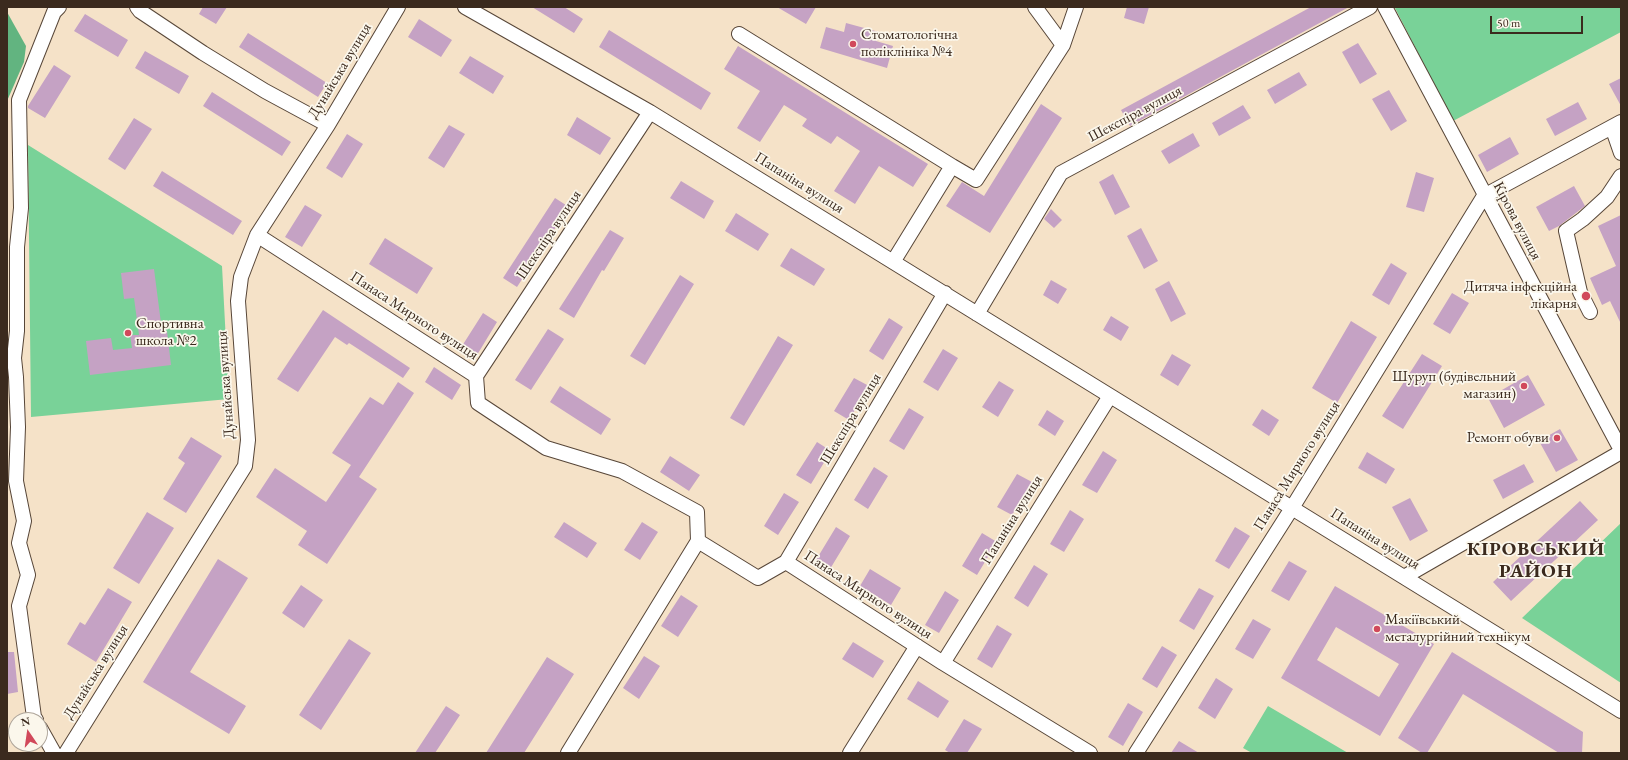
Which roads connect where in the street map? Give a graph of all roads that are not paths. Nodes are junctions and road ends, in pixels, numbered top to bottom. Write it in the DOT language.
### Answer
graph roads {
  1 [pos="59,7"];
  2 [pos="137,7"];
  3 [pos="398,7"];
  4 [pos="465,7"];
  5 [pos="1035,7"];
  6 [pos="1076,7"];
  7 [pos="1370,7"];
  8 [pos="1385,7"];
  9 [pos="739,34"];
  10 [pos="1063,45"];
  11 [pos="650,112"];
  12 [pos="1616,124"];
  13 [pos="328,125"];
  14 [pos="1621,152"];
  15 [pos="952,166"];
  16 [pos="1621,176"];
  17 [pos="1484,196"];
  18 [pos="256,235"];
  19 [pos="893,262"];
  20 [pos="945,293"];
  21 [pos="1590,312"];
  22 [pos="977,314"];
  23 [pos="476,376"];
  24 [pos="1110,396"];
  25 [pos="1621,451"];
  26 [pos="1292,508"];
  27 [pos="698,541"];
  28 [pos="786,562"];
  29 [pos="1404,577"];
  30 [pos="917,646"];
  31 [pos="943,663"];
  32 [pos="1621,711"];
  33 [pos="33,712"];
  34 [pos="48,742"];
  35 [pos="54,753"];
  36 [pos="66,753"];
  37 [pos="568,753"];
  38 [pos="850,753"];
  39 [pos="1090,753"];
  40 [pos="1136,753"];
  1 -- 33 [label="street"];
  2 -- 13 [label="street"];
  3 -- 13 [label="street, Дунайська вулиця"];
  4 -- 11 [label="street, Папаніна вулиця"];
  5 -- 10 [label="street"];
  6 -- 10 [label="street"];
  7 -- 22 [label="street, Шекспіра вулиця"];
  8 -- 17 [label="street, Кірова вулиця"];
  9 -- 15 [label="street"];
  10 -- 15 [label="street"];
  11 -- 19 [label="street, Папаніна вулиця"];
  11 -- 23 [label="street, Шекспіра вулиця"];
  12 -- 14 [label="street"];
  12 -- 17 [label="street"];
  13 -- 18 [label="street, Дунайська вулиця"];
  15 -- 19 [label="street"];
  16 -- 21 [label="street"];
  17 -- 25 [label="street, Кірова вулиця"];
  17 -- 26 [label="street, Панаса Мирного вулиця"];
  18 -- 23 [label="street, Панаса Мирного вулиця"];
  18 -- 36 [label="street, Дунайська вулиця"];
  19 -- 20 [label="street, Папаніна вулиця"];
  20 -- 22 [label="street, Папаніна вулиця"];
  20 -- 28 [label="street, Шекспіра вулиця"];
  22 -- 24 [label="street, Папаніна вулиця"];
  23 -- 27 [label="street, Панаса Мирного вулиця"];
  24 -- 26 [label="street, Папаніна вулиця"];
  24 -- 31 [label="street, Папаніна вулиця"];
  25 -- 29 [label="street"];
  26 -- 29 [label="street, Папаніна вулиця"];
  26 -- 40 [label="street, Панаса Мирного вулиця"];
  27 -- 28 [label="street, Панаса Мирного вулиця"];
  27 -- 37 [label="street"];
  28 -- 30 [label="street, Панаса Мирного вулиця"];
  29 -- 32 [label="street, Папаніна вулиця"];
  30 -- 31 [label="street, Панаса Мирного вулиця"];
  30 -- 38 [label="street"];
  31 -- 39 [label="street, Панаса Мирного вулиця"];
  34 -- 35 [label="street"];
}
